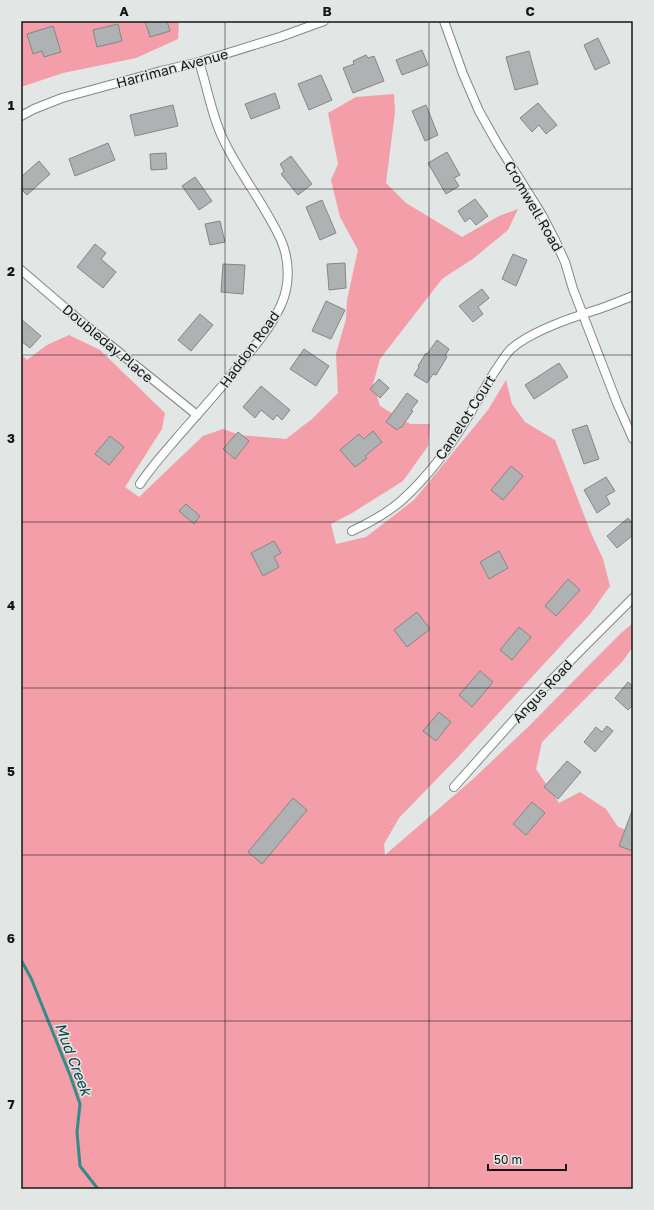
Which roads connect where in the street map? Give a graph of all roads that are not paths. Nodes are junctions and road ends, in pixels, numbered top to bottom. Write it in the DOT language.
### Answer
graph roads {
  1 [pos="324,21"];
  2 [pos="444,21"];
  3 [pos="199,62"];
  4 [pos="21,116"];
  5 [pos="21,270"];
  6 [pos="633,296"];
  7 [pos="583,314"];
  8 [pos="197,415"];
  9 [pos="633,439"];
  10 [pos="140,484"];
  11 [pos="352,531"];
  12 [pos="633,598"];
  13 [pos="454,787"];
  1 -- 3 [label="street, Harriman Avenue"];
  2 -- 7 [label="street, Cromwell Road"];
  3 -- 4 [label="street, Harriman Avenue"];
  3 -- 8 [label="street, Haddon Road"];
  5 -- 8 [label="street, Doubleday Place"];
  6 -- 7 [label="street, Camelot Court"];
  7 -- 9 [label="street, Cromwell Road"];
  7 -- 11 [label="street, Camelot Court"];
  8 -- 10 [label="street, Haddon Road"];
  12 -- 13 [label="street, Angus Road"];
}
